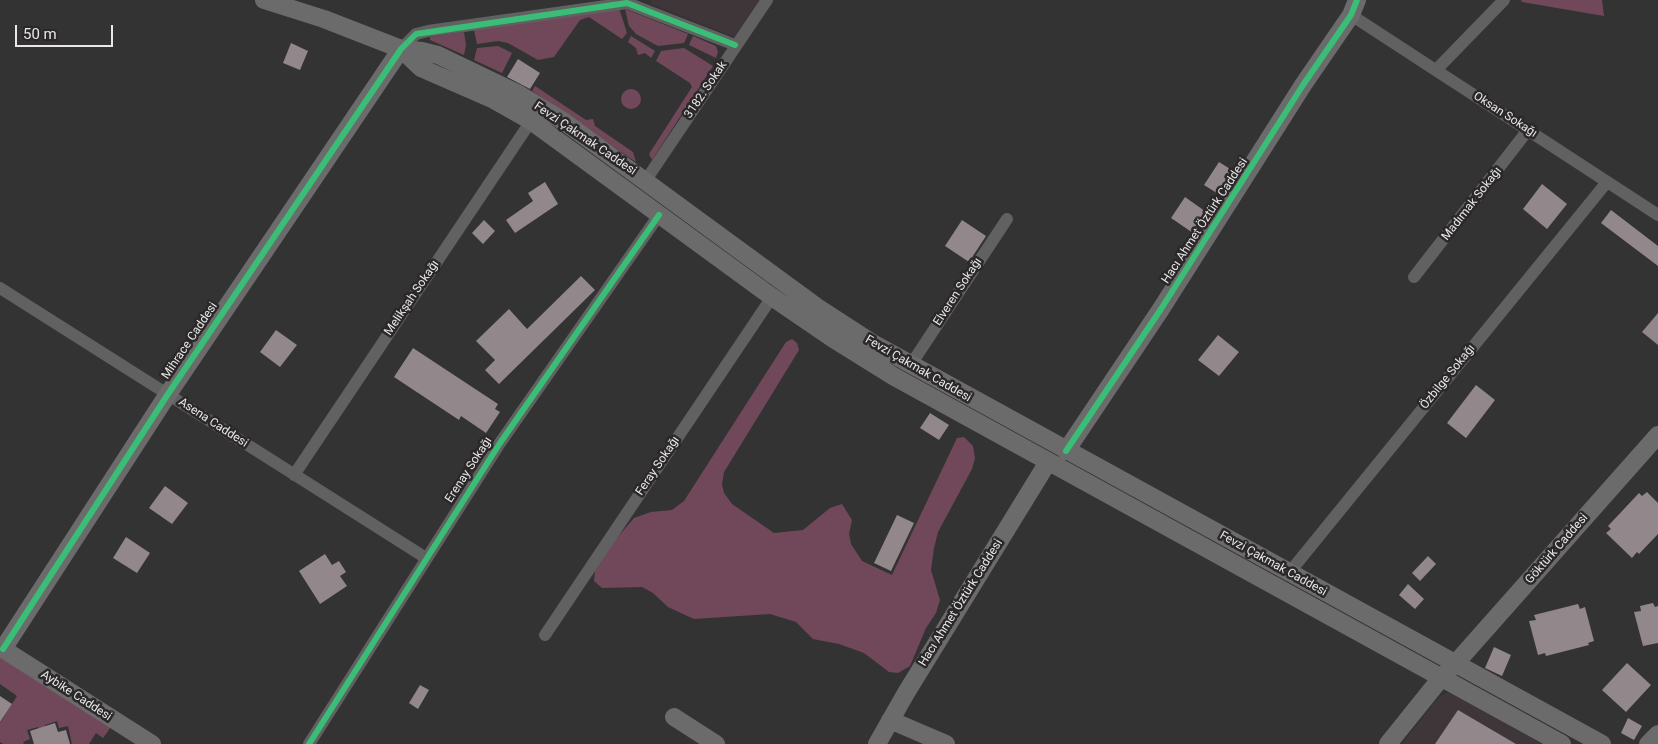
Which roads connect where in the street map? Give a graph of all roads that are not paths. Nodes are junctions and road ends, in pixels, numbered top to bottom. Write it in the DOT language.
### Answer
graph roads {
  1 [pos="264,0"];
  2 [pos="767,0"];
  3 [pos="1500,1"];
  4 [pos="1354,7"];
  5 [pos="736,45"];
  6 [pos="400,49"];
  7 [pos="1436,70"];
  8 [pos="531,121"];
  9 [pos="1528,130"];
  10 [pos="646,180"];
  11 [pos="1608,182"];
  12 [pos="658,215"];
  13 [pos="1658,215"];
  14 [pos="1007,219"];
  15 [pos="1414,277"];
  16 [pos="0,288"];
  17 [pos="772,297"];
  18 [pos="910,366"];
  19 [pos="168,394"];
  20 [pos="1658,435"];
  21 [pos="1066,451"];
  22 [pos="1048,462"];
  23 [pos="294,475"];
  24 [pos="426,558"];
  25 [pos="1289,573"];
  26 [pos="545,635"];
  27 [pos="2,648"];
  28 [pos="1455,664"];
  29 [pos="1441,678"];
  30 [pos="674,717"];
  31 [pos="890,720"];
  32 [pos="1658,734"];
  33 [pos="152,744"];
  34 [pos="309,744"];
  35 [pos="716,744"];
  36 [pos="877,744"];
  37 [pos="946,744"];
  38 [pos="1388,744"];
  39 [pos="1562,744"];
  40 [pos="1602,744"];
  41 [pos="1648,744"];
  1 -- 6 [label="main road, Fevzi Çakmak Caddesi"];
  2 -- 5 [label="street, 3182. Sokak"];
  3 -- 7 [label="street"];
  4 -- 7 [label="street, Oksan Sokağı"];
  4 -- 21 [label="main road, Hacı Ahmet Öztürk Caddesi"];
  5 -- 6 [label="street"];
  5 -- 10 [label="street, 3182. Sokak"];
  6 -- 8 [label="main road, Fevzi Çakmak Caddesi"];
  6 -- 10 [label="main road, Fevzi Çakmak Caddesi"];
  6 -- 19 [label="main road, Mihrace Caddesi"];
  7 -- 9 [label="street, Oksan Sokağı"];
  8 -- 12 [label="main road, Fevzi Çakmak Caddesi"];
  8 -- 23 [label="street, Melikşah Sokağı"];
  9 -- 11 [label="street, Oksan Sokağı"];
  9 -- 15 [label="street, Madımak Sokağı"];
  10 -- 18 [label="main road, Fevzi Çakmak Caddesi"];
  11 -- 13 [label="street, Oksan Sokağı"];
  11 -- 25 [label="street, Özbilge Sokağı"];
  12 -- 17 [label="main road, Fevzi Çakmak Caddesi"];
  12 -- 24 [label="street, Erenay Sokağı"];
  14 -- 18 [label="street, Elveren Sokağı"];
  16 -- 19 [label="street, Asena Caddesi"];
  17 -- 22 [label="main road, Fevzi Çakmak Caddesi"];
  17 -- 26 [label="street, Feray Sokağı"];
  18 -- 21 [label="main road, Fevzi Çakmak Caddesi"];
  19 -- 23 [label="street, Asena Caddesi"];
  19 -- 27 [label="main road, Mihrace Caddesi"];
  20 -- 28 [label="main road, Göktürk Caddesi"];
  21 -- 25 [label="main road, Fevzi Çakmak Caddesi"];
  22 -- 29 [label="main road, Fevzi Çakmak Caddesi"];
  22 -- 31 [label="main road, Hacı Ahmet Öztürk Caddesi"];
  23 -- 24 [label="street, Asena Caddesi"];
  24 -- 34 [label="street, Erenay Sokağı"];
  25 -- 28 [label="main road, Fevzi Çakmak Caddesi"];
  27 -- 33 [label="main road, Aybike Caddesi"];
  28 -- 29 [label="main road"];
  28 -- 40 [label="main road, Fevzi Çakmak Caddesi"];
  29 -- 38 [label="main road"];
  29 -- 39 [label="main road, Fevzi Çakmak Caddesi"];
  30 -- 35 [label="main road"];
  31 -- 36 [label="main road, Hacı Ahmet Öztürk Caddesi"];
  31 -- 37 [label="main road"];
  32 -- 41 [label="main road"];
}
